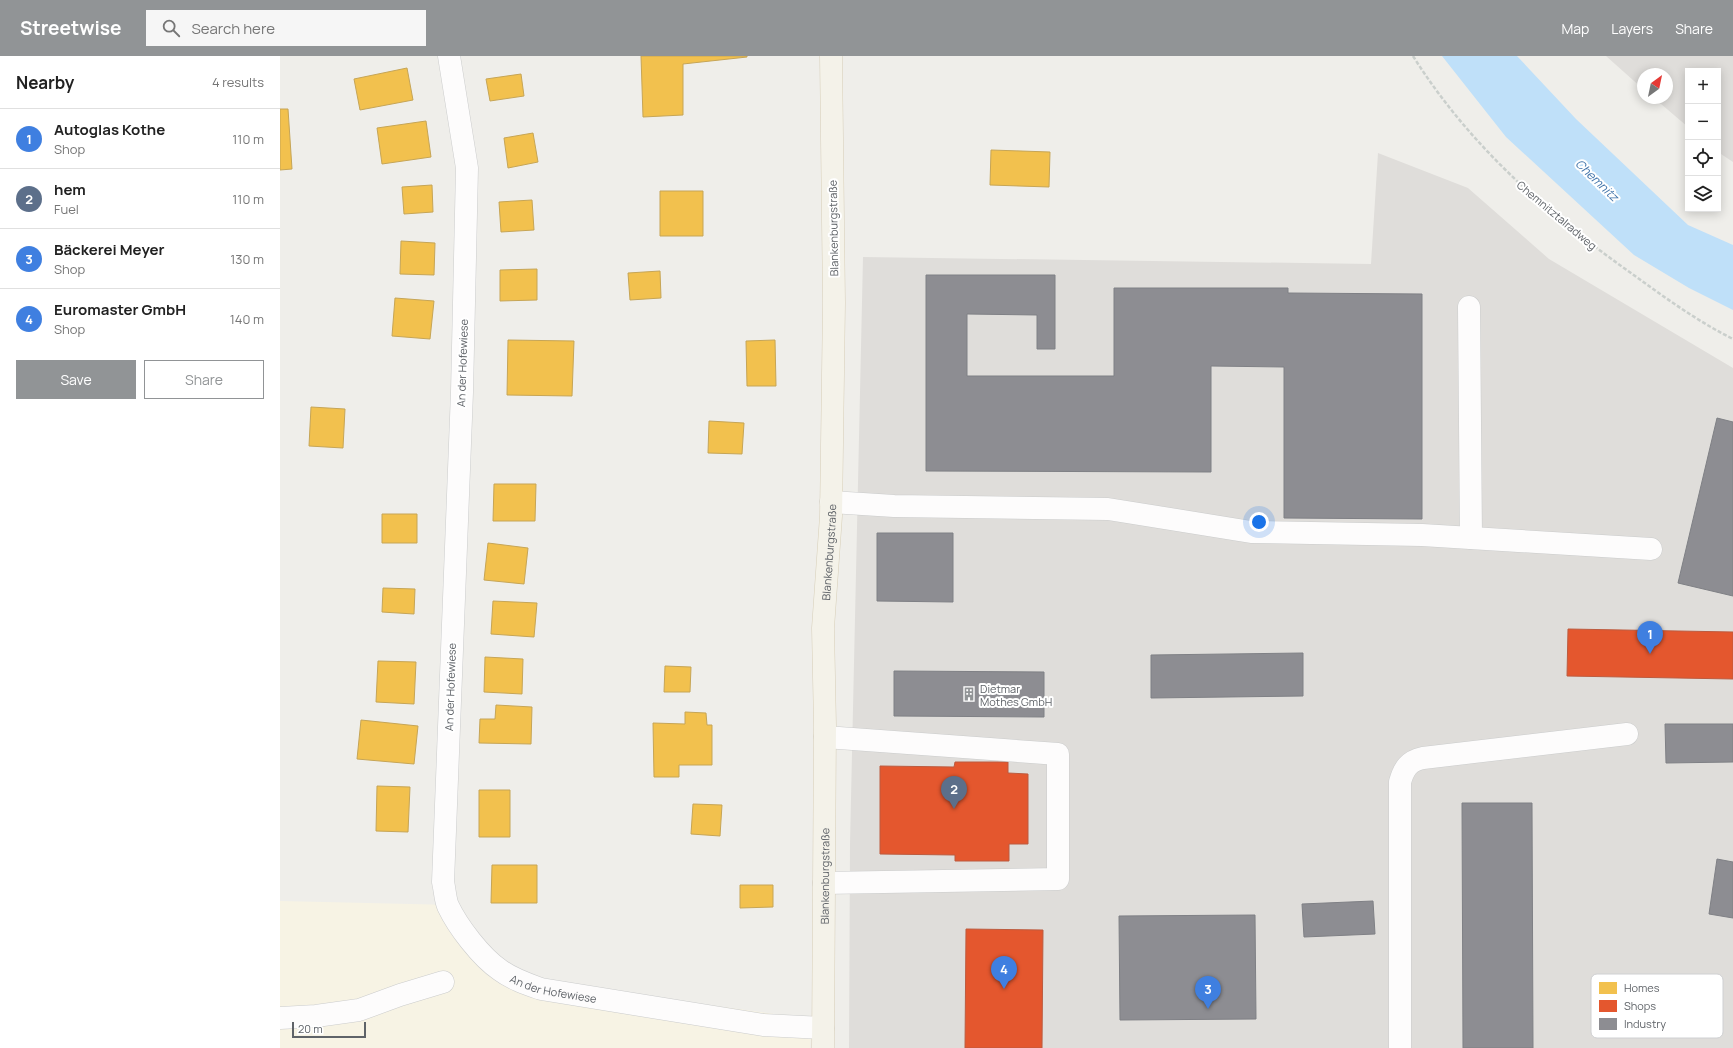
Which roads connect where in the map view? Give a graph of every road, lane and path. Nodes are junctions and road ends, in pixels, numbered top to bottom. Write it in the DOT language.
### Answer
graph roads {
  1 [pos="449,56"];
  2 [pos="831,56"];
  3 [pos="1413,56"];
  4 [pos="1469,307"];
  5 [pos="1733,339"];
  6 [pos="831,502"];
  7 [pos="1471,538"];
  8 [pos="1651,548"];
  9 [pos="1627,734"];
  10 [pos="825,737"];
  11 [pos="824,883"];
  12 [pos="443,982"];
  13 [pos="280,1018"];
  14 [pos="823,1038"];
  15 [pos="1400,1048"];
  1 -- 14 [label="street, An der Hofewiese"];
  2 -- 6 [label="main road, Blankenburgstraße"];
  3 -- 5 [label="path, Chemnitztalradweg"];
  4 -- 7 [label="street"];
  6 -- 7 [label="street"];
  6 -- 10 [label="main road, Blankenburgstraße"];
  7 -- 8 [label="street"];
  9 -- 15 [label="street"];
  10 -- 11 [label="main road, Blankenburgstraße"];
  10 -- 11 [label="street"];
  11 -- 14 [label="main road, Blankenburgstraße"];
  12 -- 13 [label="street"];
}
